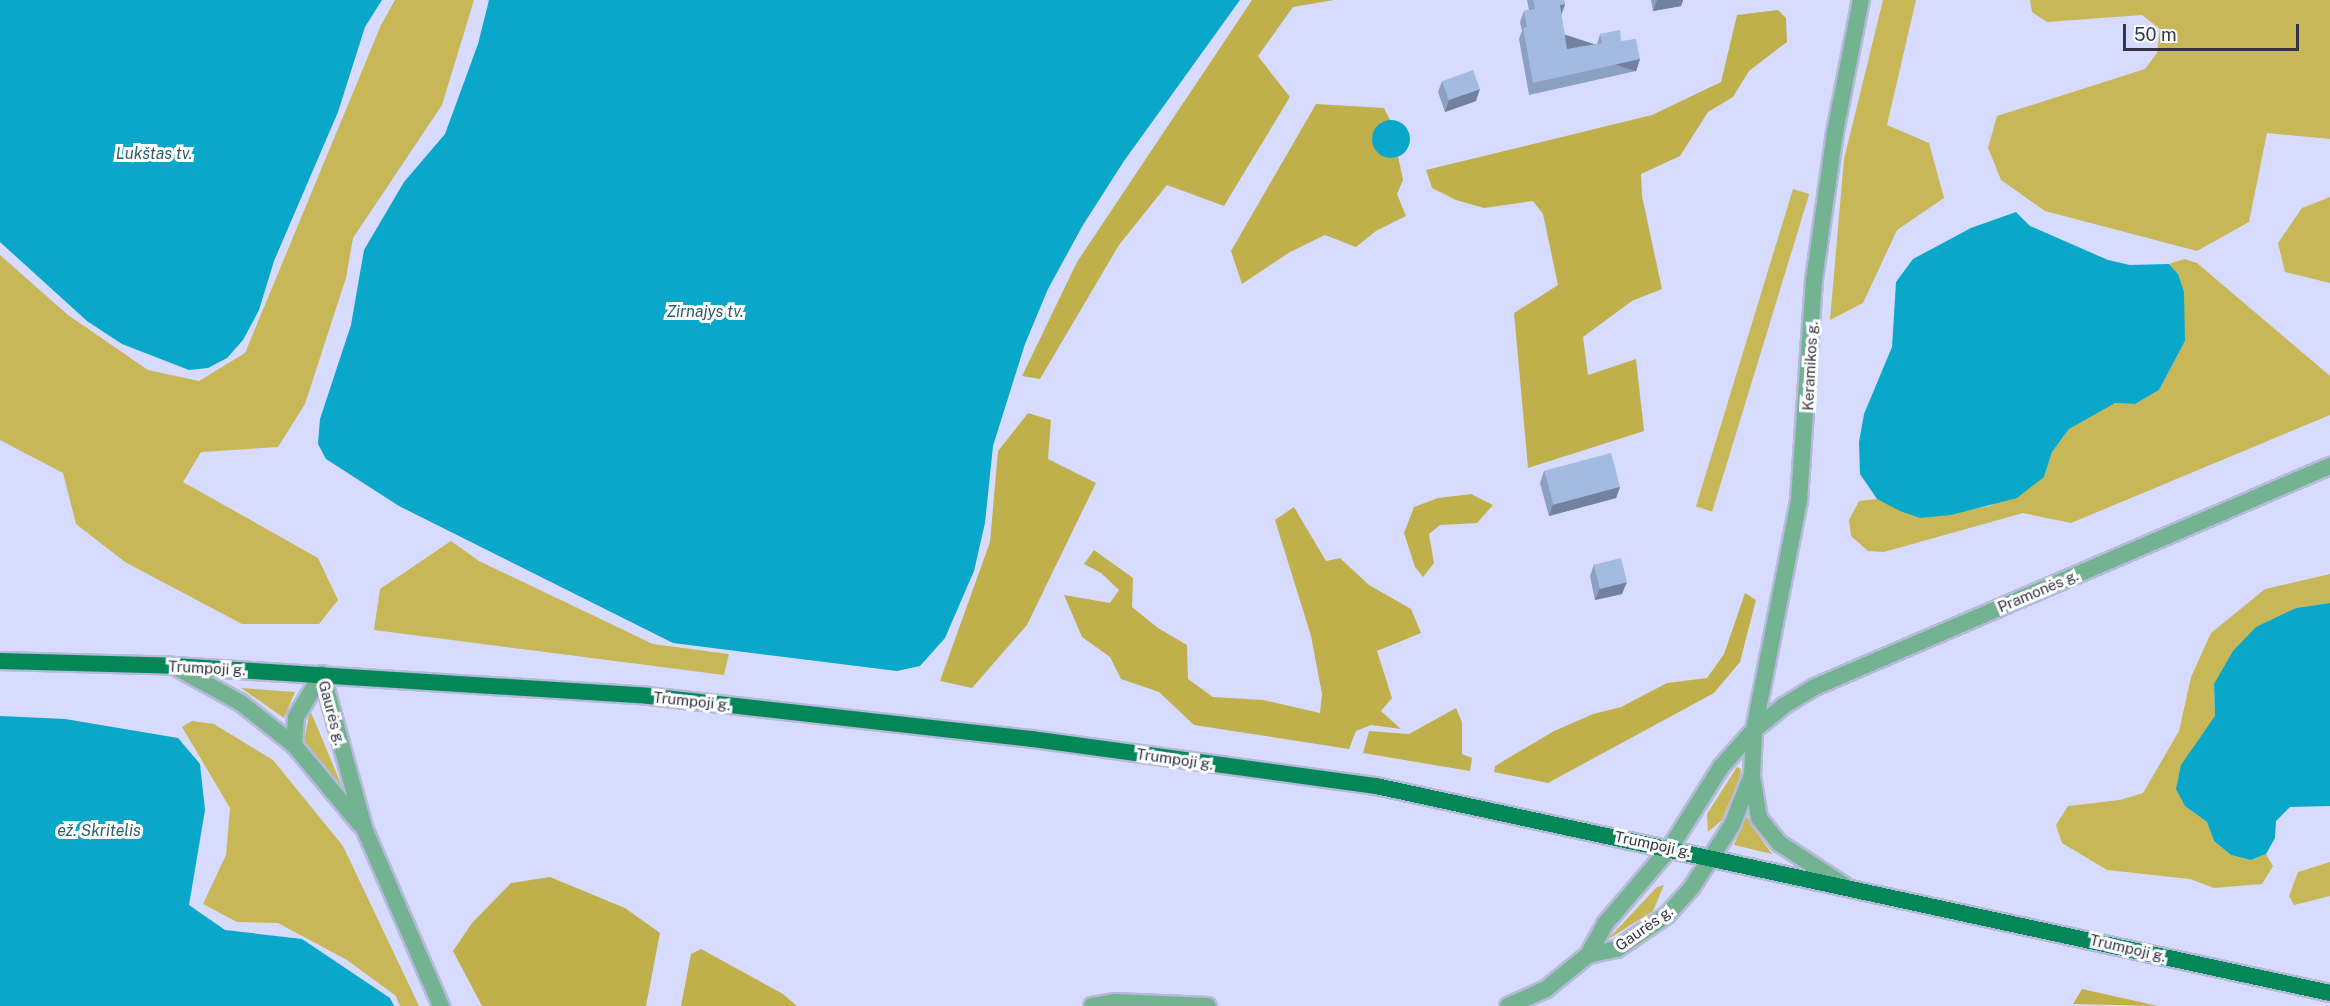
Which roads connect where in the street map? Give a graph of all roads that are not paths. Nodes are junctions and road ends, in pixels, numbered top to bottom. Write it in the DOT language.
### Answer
graph roads {
  1 [pos="1861,0"];
  2 [pos="2330,466"];
  3 [pos="0,661"];
  4 [pos="174,666"];
  5 [pos="322,674"];
  6 [pos="1754,730"];
  7 [pos="294,745"];
  8 [pos="1752,776"];
  9 [pos="364,828"];
  10 [pos="1670,848"];
  11 [pos="1712,857"];
  12 [pos="1845,886"];
  13 [pos="1588,955"];
  14 [pos="2330,993"];
  15 [pos="441,1006"];
  16 [pos="1092,1006"];
  17 [pos="1208,1006"];
  18 [pos="1508,1006"];
  1 -- 6 [label="street, Keramikos g."];
  2 -- 6 [label="street, Pramonės g."];
  3 -- 4 [label="main road, Trumpoji g."];
  4 -- 5 [label="main road, Trumpoji g."];
  4 -- 7 [label="street, Gaurės g."];
  5 -- 7 [label="street, Gaurės g."];
  5 -- 9 [label="street, Gaurės g."];
  5 -- 10 [label="main road, Trumpoji g."];
  6 -- 8 [label="street"];
  6 -- 10 [label="street, Pramonės g."];
  7 -- 9 [label="street, Gaurės g."];
  8 -- 11 [label="street"];
  8 -- 12 [label="street"];
  9 -- 15 [label="street, Gaurės g."];
  10 -- 11 [label="main road, Trumpoji g."];
  10 -- 13 [label="street, Gaurės g."];
  11 -- 12 [label="main road, Trumpoji g."];
  11 -- 13 [label="street, Gaurės g."];
  12 -- 14 [label="main road, Trumpoji g."];
  13 -- 18 [label="street, Gaurės g."];
  16 -- 17 [label="street"];
}
